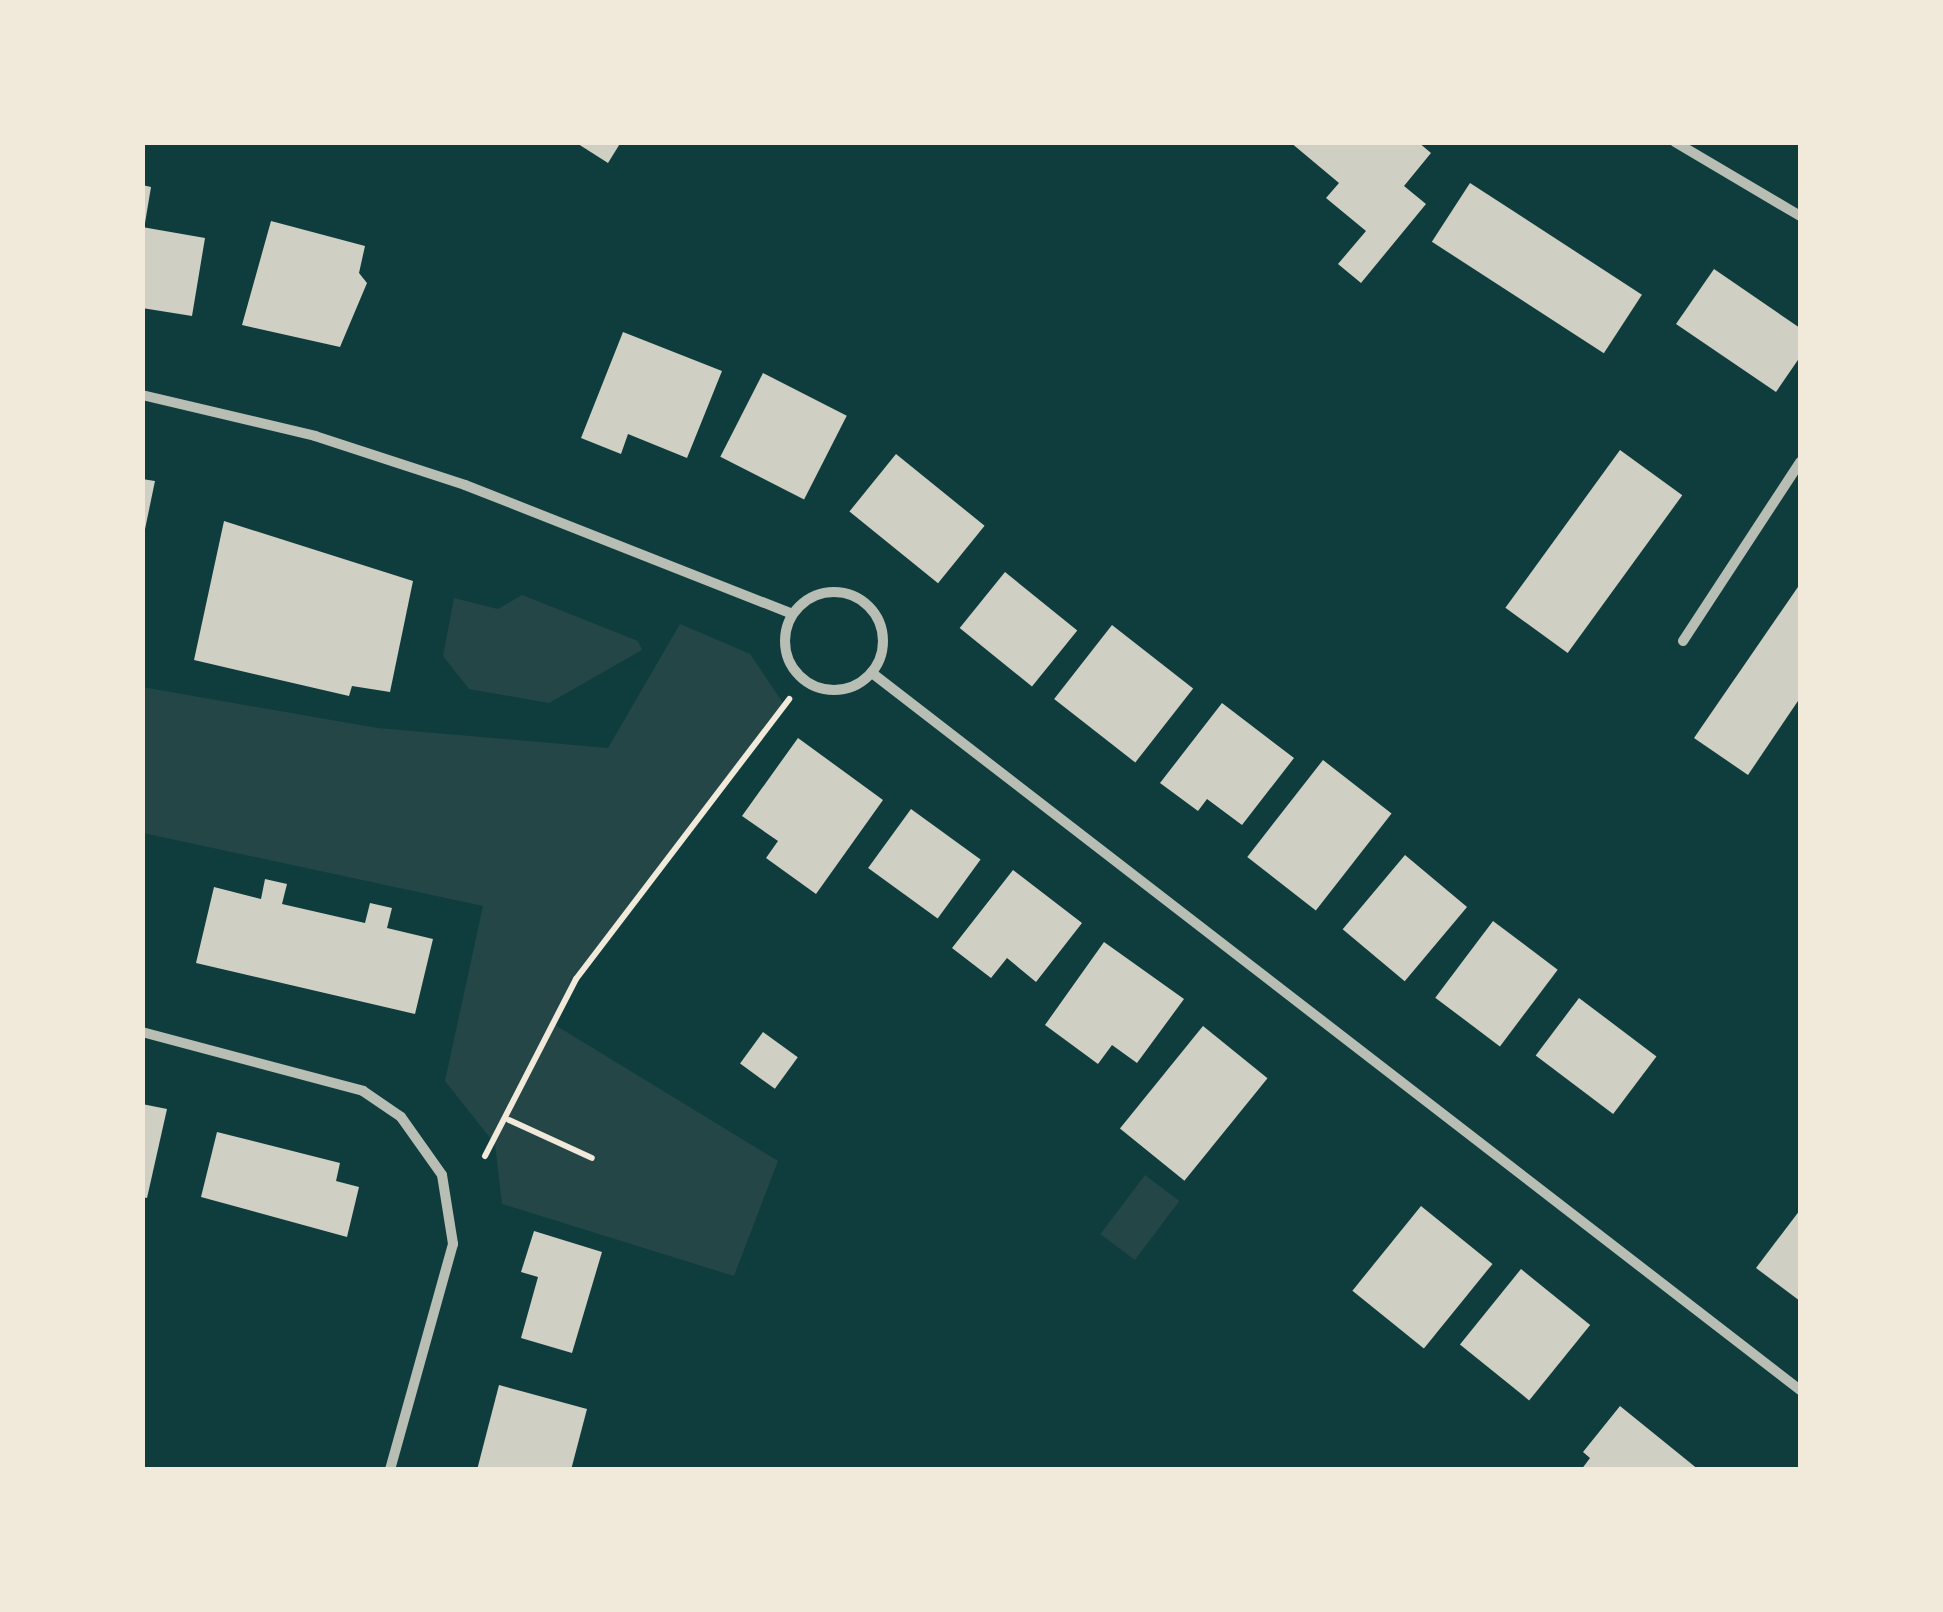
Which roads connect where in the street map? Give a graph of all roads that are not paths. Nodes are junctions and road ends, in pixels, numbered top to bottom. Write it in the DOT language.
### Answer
graph roads {
  1 [pos="1676,142"];
  2 [pos="1800,216"];
  3 [pos="142,395"];
  4 [pos="1800,462"];
  5 [pos="792,614"];
  6 [pos="1683,641"];
  7 [pos="872,673"];
  8 [pos="142,1032"];
  9 [pos="1800,1390"];
  10 [pos="390,1470"];
  1 -- 2 [label="street"];
  3 -- 5 [label="street"];
  4 -- 6 [label="street"];
  5 -- 7 [label="street"];
  5 -- 7 [label="street"];
  7 -- 9 [label="street"];
  8 -- 10 [label="street"];
}
